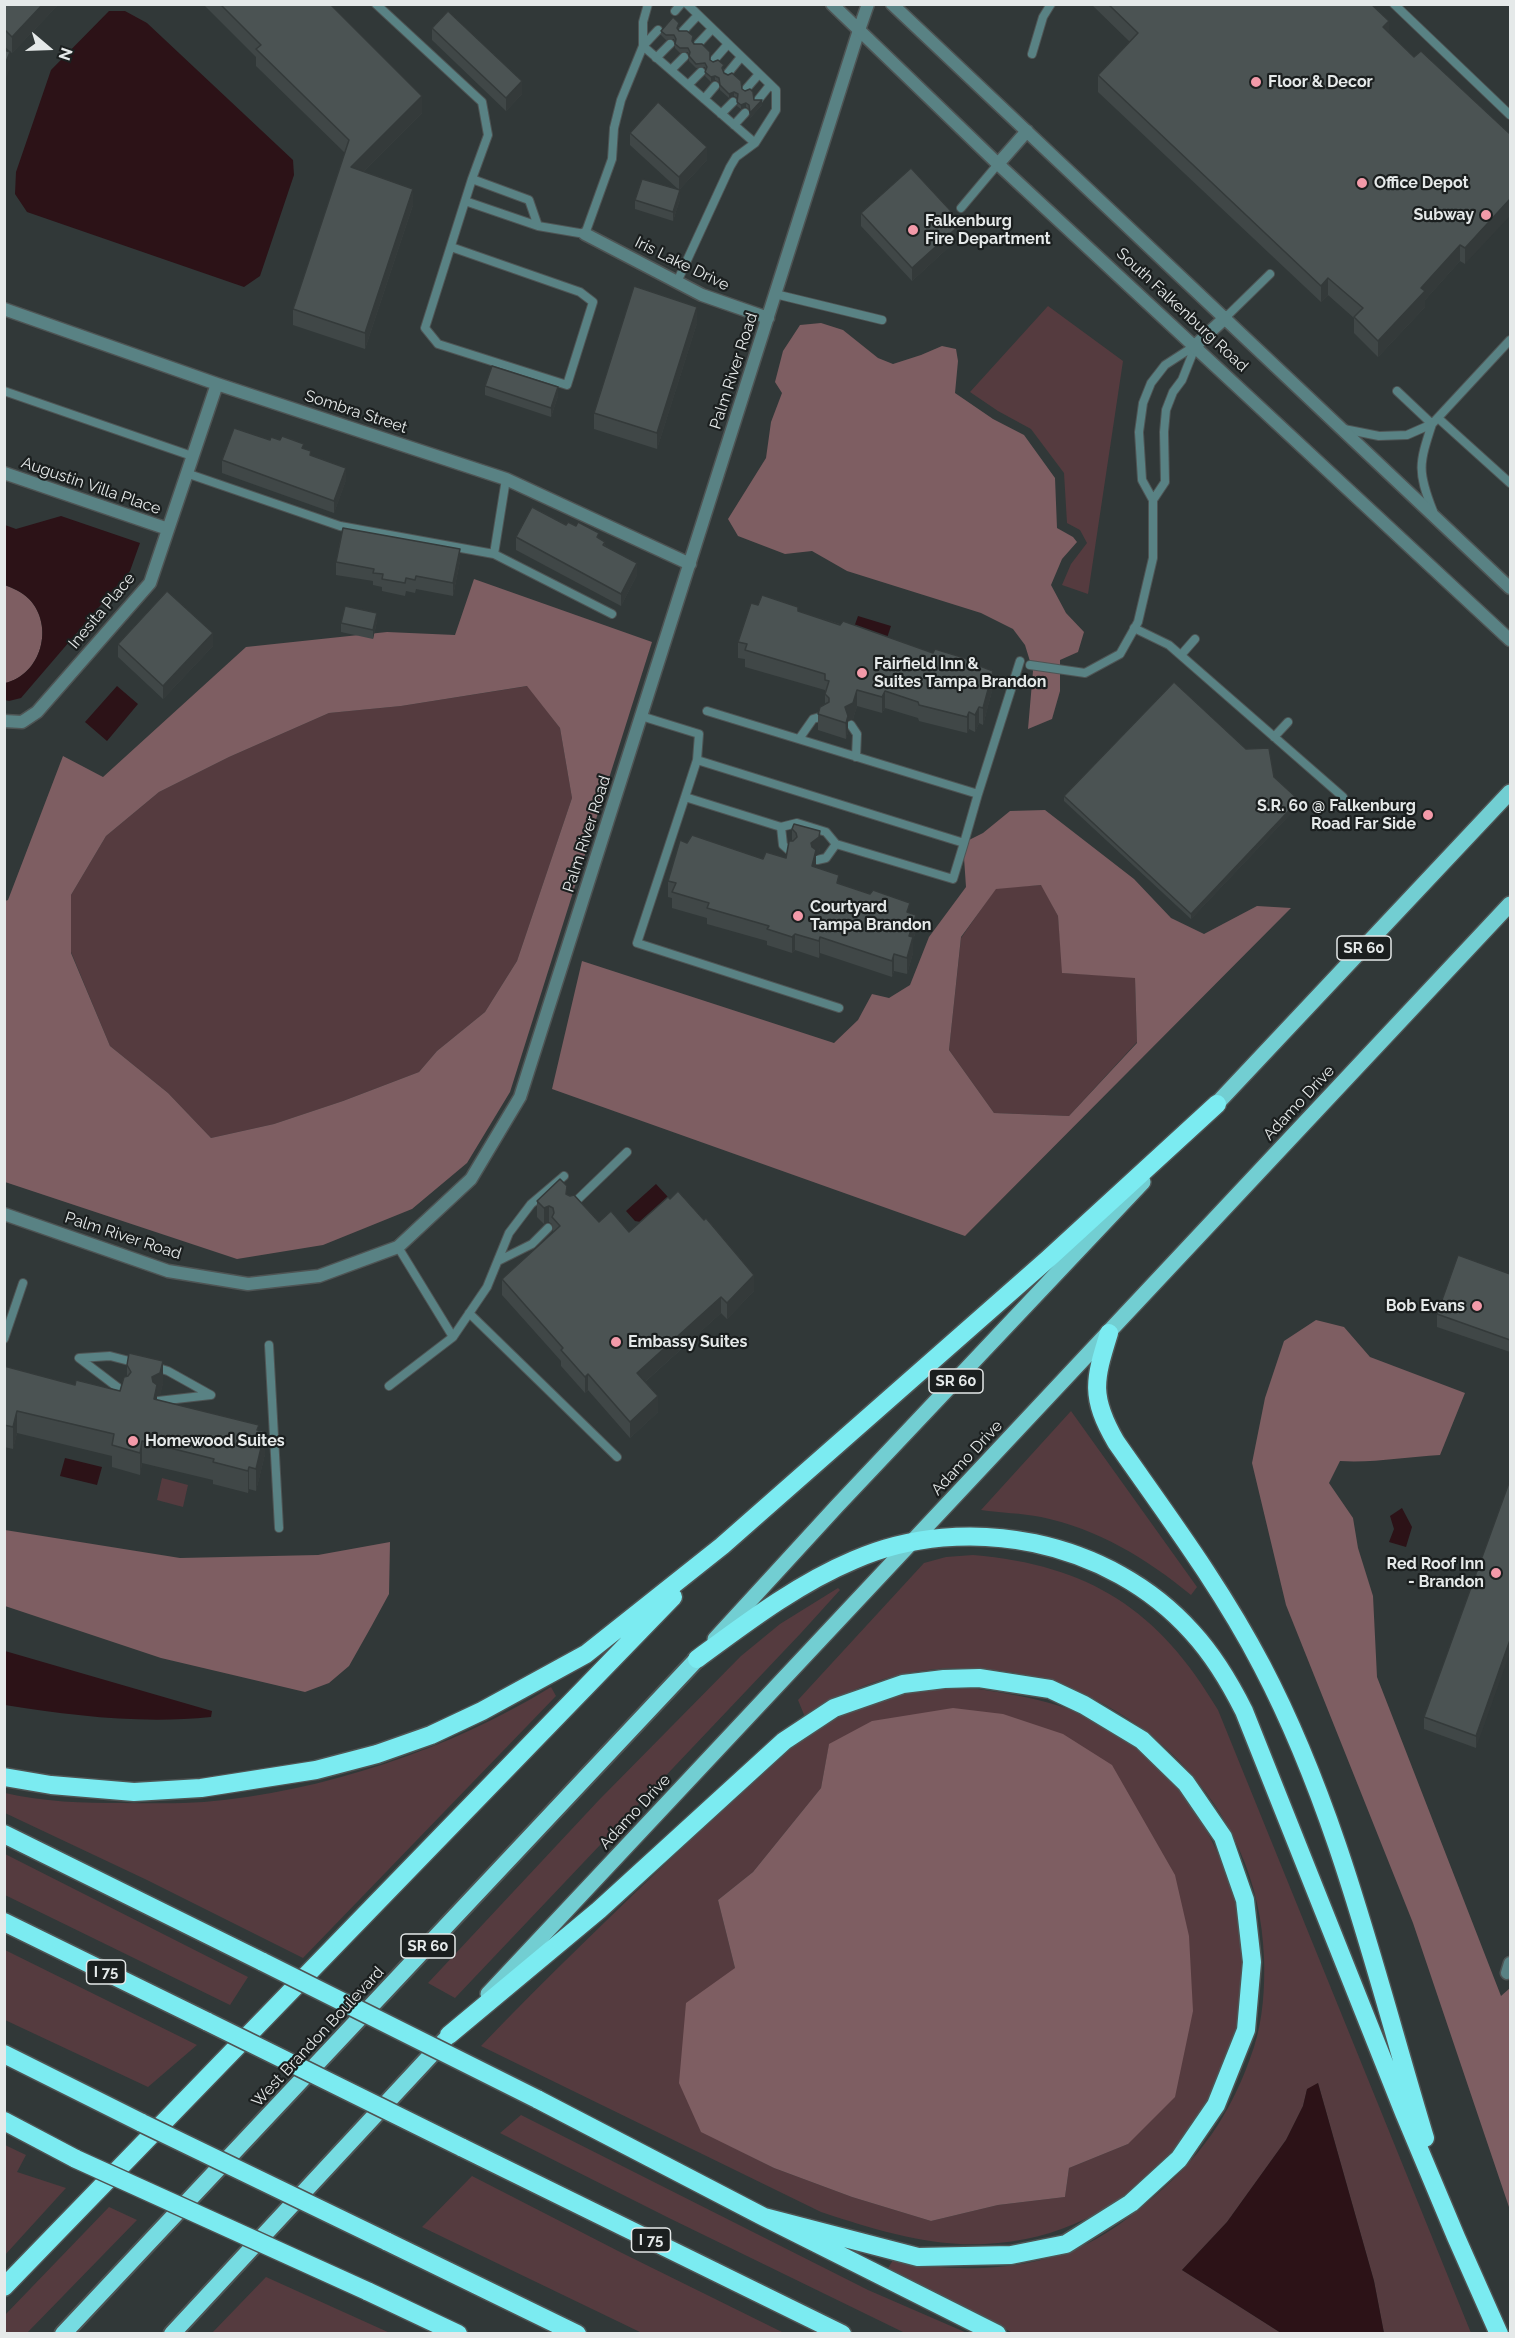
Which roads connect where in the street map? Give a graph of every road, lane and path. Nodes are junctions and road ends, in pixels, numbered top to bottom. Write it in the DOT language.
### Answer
graph roads {
  1 [pos="376,4"];
  2 [pos="648,4"];
  3 [pos="687,4"];
  4 [pos="832,4"];
  5 [pos="868,4"];
  6 [pos="892,4"];
  7 [pos="1050,4"];
  8 [pos="1394,4"];
  9 [pos="698,15"];
  10 [pos="712,29"];
  11 [pos="658,30"];
  12 [pos="859,30"];
  13 [pos="683,31"];
  14 [pos="670,44"];
  15 [pos="728,44"];
  16 [pos="698,45"];
  17 [pos="643,46"];
  18 [pos="1032,54"];
  19 [pos="684,57"];
  20 [pos="741,57"];
  21 [pos="656,58"];
  22 [pos="714,60"];
  23 [pos="671,70"];
  24 [pos="701,72"];
  25 [pos="728,73"];
  26 [pos="759,74"];
  27 [pos="688,85"];
  28 [pos="770,85"];
  29 [pos="715,86"];
  30 [pos="746,89"];
  31 [pos="704,99"];
  32 [pos="758,100"];
  33 [pos="733,102"];
  34 [pos="745,113"];
  35 [pos="721,114"];
  36 [pos="1510,115"];
  37 [pos="734,125"];
  38 [pos="1027,131"];
  39 [pos="755,143"];
  40 [pos="998,164"];
  41 [pos="472,179"];
  42 [pos="465,201"];
  43 [pos="961,208"];
  44 [pos="538,226"];
  45 [pos="585,234"];
  46 [pos="450,247"];
  47 [pos="1270,274"];
  48 [pos="678,282"];
  49 [pos="775,294"];
  50 [pos="4,309"];
  51 [pos="1226,317"];
  52 [pos="768,318"];
  53 [pos="882,320"];
  54 [pos="1510,340"];
  55 [pos="1196,345"];
  56 [pos="217,384"];
  57 [pos="4,391"];
  58 [pos="1397,391"];
  59 [pos="1435,421"];
  60 [pos="1343,429"];
  61 [pos="192,456"];
  62 [pos="4,473"];
  63 [pos="186,473"];
  64 [pos="506,479"];
  65 [pos="1510,483"];
  66 [pos="1153,500"];
  67 [pos="1434,516"];
  68 [pos="168,529"];
  69 [pos="494,554"];
  70 [pos="690,564"];
  71 [pos="1510,588"];
  72 [pos="612,614"];
  73 [pos="1134,628"];
  74 [pos="1195,639"];
  75 [pos="1510,640"];
  76 [pos="1181,655"];
  77 [pos="1020,661"];
  78 [pos="1030,665"];
  79 [pos="707,711"];
  80 [pos="641,716"];
  81 [pos="823,716"];
  82 [pos="4,721"];
  83 [pos="1288,722"];
  84 [pos="851,725"];
  85 [pos="1274,737"];
  86 [pos="799,739"];
  87 [pos="856,757"];
  88 [pos="697,760"];
  89 [pos="1510,792"];
  90 [pos="978,794"];
  91 [pos="685,797"];
  92 [pos="1343,797"];
  93 [pos="781,827"];
  94 [pos="964,843"];
  95 [pos="836,844"];
  96 [pos="791,852"];
  97 [pos="817,860"];
  98 [pos="1510,904"];
  99 [pos="839,1008"];
  100 [pos="1217,1104"];
  101 [pos="627,1152"];
  102 [pos="564,1176"];
  103 [pos="571,1206"];
  104 [pos="4,1214"];
  105 [pos="548,1228"];
  106 [pos="398,1247"];
  107 [pos="498,1261"];
  108 [pos="23,1283"];
  109 [pos="469,1313"];
  110 [pos="1109,1333"];
  111 [pos="4,1338"];
  112 [pos="453,1338"];
  113 [pos="269,1345"];
  114 [pos="389,1386"];
  115 [pos="125,1393"];
  116 [pos="158,1401"];
  117 [pos="617,1457"];
  118 [pos="279,1528"];
  119 [pos="913,1541"];
  120 [pos="722,1546"];
  121 [pos="697,1659"];
  122 [pos="4,1778"];
  123 [pos="4,1834"];
  124 [pos="4,1922"];
  125 [pos="449,2036"];
  126 [pos="4,2054"];
  127 [pos="4,2121"];
  128 [pos="764,2217"];
  129 [pos="1456,2237"];
  130 [pos="4,2287"];
  131 [pos="63,2334"];
  132 [pos="172,2334"];
  133 [pos="458,2334"];
  134 [pos="578,2334"];
  135 [pos="842,2334"];
  136 [pos="996,2334"];
  137 [pos="1499,2334"];
  1 -- 41 [label="lane"];
  2 -- 17 [label="lane"];
  3 -- 9 [label="lane"];
  4 -- 12 [label="street, South Falkenburg Road"];
  5 -- 12 [label="street, Palm River Road"];
  6 -- 38 [label="street, South Falkenburg Road"];
  7 -- 18 [label="lane"];
  8 -- 36 [label="lane"];
  9 -- 10 [label="lane"];
  9 -- 13 [label="lane"];
  10 -- 15 [label="lane"];
  10 -- 16 [label="lane"];
  11 -- 17 [label="lane"];
  12 -- 40 [label="street, South Falkenburg Road"];
  12 -- 49 [label="street, Palm River Road"];
  14 -- 21 [label="lane"];
  15 -- 20 [label="lane"];
  15 -- 22 [label="lane"];
  17 -- 21 [label="lane"];
  17 -- 45 [label="lane"];
  19 -- 23 [label="lane"];
  20 -- 25 [label="lane"];
  20 -- 26 [label="lane"];
  21 -- 23 [label="lane"];
  23 -- 27 [label="lane"];
  24 -- 27 [label="lane"];
  26 -- 28 [label="lane"];
  26 -- 30 [label="lane"];
  27 -- 31 [label="lane"];
  28 -- 32 [label="lane"];
  28 -- 39 [label="lane"];
  29 -- 31 [label="lane"];
  31 -- 35 [label="lane"];
  33 -- 35 [label="lane"];
  34 -- 37 [label="lane"];
  35 -- 37 [label="lane"];
  37 -- 39 [label="lane"];
  38 -- 40 [label="street"];
  38 -- 51 [label="street, South Falkenburg Road"];
  39 -- 48 [label="lane"];
  40 -- 43 [label="lane"];
  40 -- 55 [label="street, South Falkenburg Road"];
  41 -- 42 [label="lane"];
  41 -- 44 [label="lane"];
  42 -- 44 [label="lane"];
  42 -- 46 [label="lane"];
  44 -- 45 [label="lane"];
  45 -- 48 [label="street, Iris Lake Drive"];
  46 -- 46 [label="lane"];
  47 -- 51 [label="lane"];
  48 -- 52 [label="street, Iris Lake Drive"];
  49 -- 52 [label="street, Palm River Road"];
  49 -- 53 [label="lane"];
  50 -- 56 [label="street, Sombra Street"];
  51 -- 55 [label="street"];
  51 -- 60 [label="street, South Falkenburg Road"];
  52 -- 70 [label="street, Palm River Road"];
  54 -- 59 [label="lane"];
  55 -- 66 [label="lane"];
  55 -- 66 [label="lane"];
  55 -- 75 [label="street, South Falkenburg Road"];
  56 -- 61 [label="street, Inesita Place"];
  56 -- 64 [label="street, Sombra Street"];
  57 -- 61 [label="lane"];
  58 -- 59 [label="lane"];
  59 -- 60 [label="lane"];
  59 -- 65 [label="lane"];
  59 -- 67 [label="lane"];
  60 -- 67 [label="street, South Falkenburg Road"];
  61 -- 63 [label="street, Inesita Place"];
  62 -- 68 [label="street, Augustin Villa Place"];
  63 -- 68 [label="street, Inesita Place"];
  63 -- 69 [label="lane"];
  64 -- 69 [label="lane"];
  64 -- 70 [label="street, Sombra Street"];
  66 -- 73 [label="lane"];
  67 -- 71 [label="street, South Falkenburg Road"];
  68 -- 82 [label="street, Inesita Place"];
  69 -- 72 [label="lane"];
  70 -- 80 [label="street, Palm River Road"];
  73 -- 76 [label="lane"];
  73 -- 78 [label="lane"];
  74 -- 76 [label="lane"];
  76 -- 85 [label="lane"];
  77 -- 90 [label="lane"];
  79 -- 86 [label="lane"];
  80 -- 88 [label="lane"];
  80 -- 106 [label="street, Palm River Road"];
  81 -- 86 [label="lane"];
  83 -- 85 [label="lane"];
  84 -- 87 [label="lane"];
  85 -- 92 [label="lane"];
  86 -- 87 [label="lane"];
  87 -- 90 [label="lane"];
  88 -- 91 [label="lane"];
  88 -- 94 [label="lane"];
  89 -- 100 [label="main road, SR 60"];
  90 -- 94 [label="lane"];
  91 -- 93 [label="lane"];
  91 -- 99 [label="lane"];
  93 -- 95 [label="lane"];
  93 -- 96 [label="lane"];
  94 -- 95 [label="lane"];
  95 -- 97 [label="lane"];
  98 -- 110 [label="main road, Adamo Drive"];
  100 -- 120 [label="highway"];
  100 -- 121 [label="main road, SR 60"];
  101 -- 103 [label="lane"];
  102 -- 107 [label="lane"];
  104 -- 106 [label="street, Palm River Road"];
  105 -- 107 [label="lane"];
  106 -- 112 [label="lane"];
  107 -- 109 [label="lane"];
  108 -- 111 [label="lane"];
  109 -- 112 [label="lane"];
  109 -- 117 [label="lane"];
  110 -- 119 [label="main road, Adamo Drive"];
  110 -- 129 [label="highway"];
  112 -- 114 [label="lane"];
  113 -- 118 [label="lane"];
  115 -- 116 [label="lane"];
  119 -- 121 [label="highway"];
  119 -- 125 [label="main road, Adamo Drive"];
  119 -- 129 [label="highway"];
  120 -- 122 [label="highway"];
  120 -- 130 [label="highway"];
  121 -- 131 [label="highway, West Brandon Boulevard / SR 60"];
  123 -- 128 [label="highway, bridge"];
  124 -- 135 [label="highway, I 75, bridge"];
  125 -- 128 [label="highway"];
  125 -- 132 [label="highway"];
  126 -- 134 [label="highway, bridge"];
  127 -- 133 [label="highway, bridge"];
  128 -- 136 [label="highway"];
  129 -- 137 [label="highway"];
}
